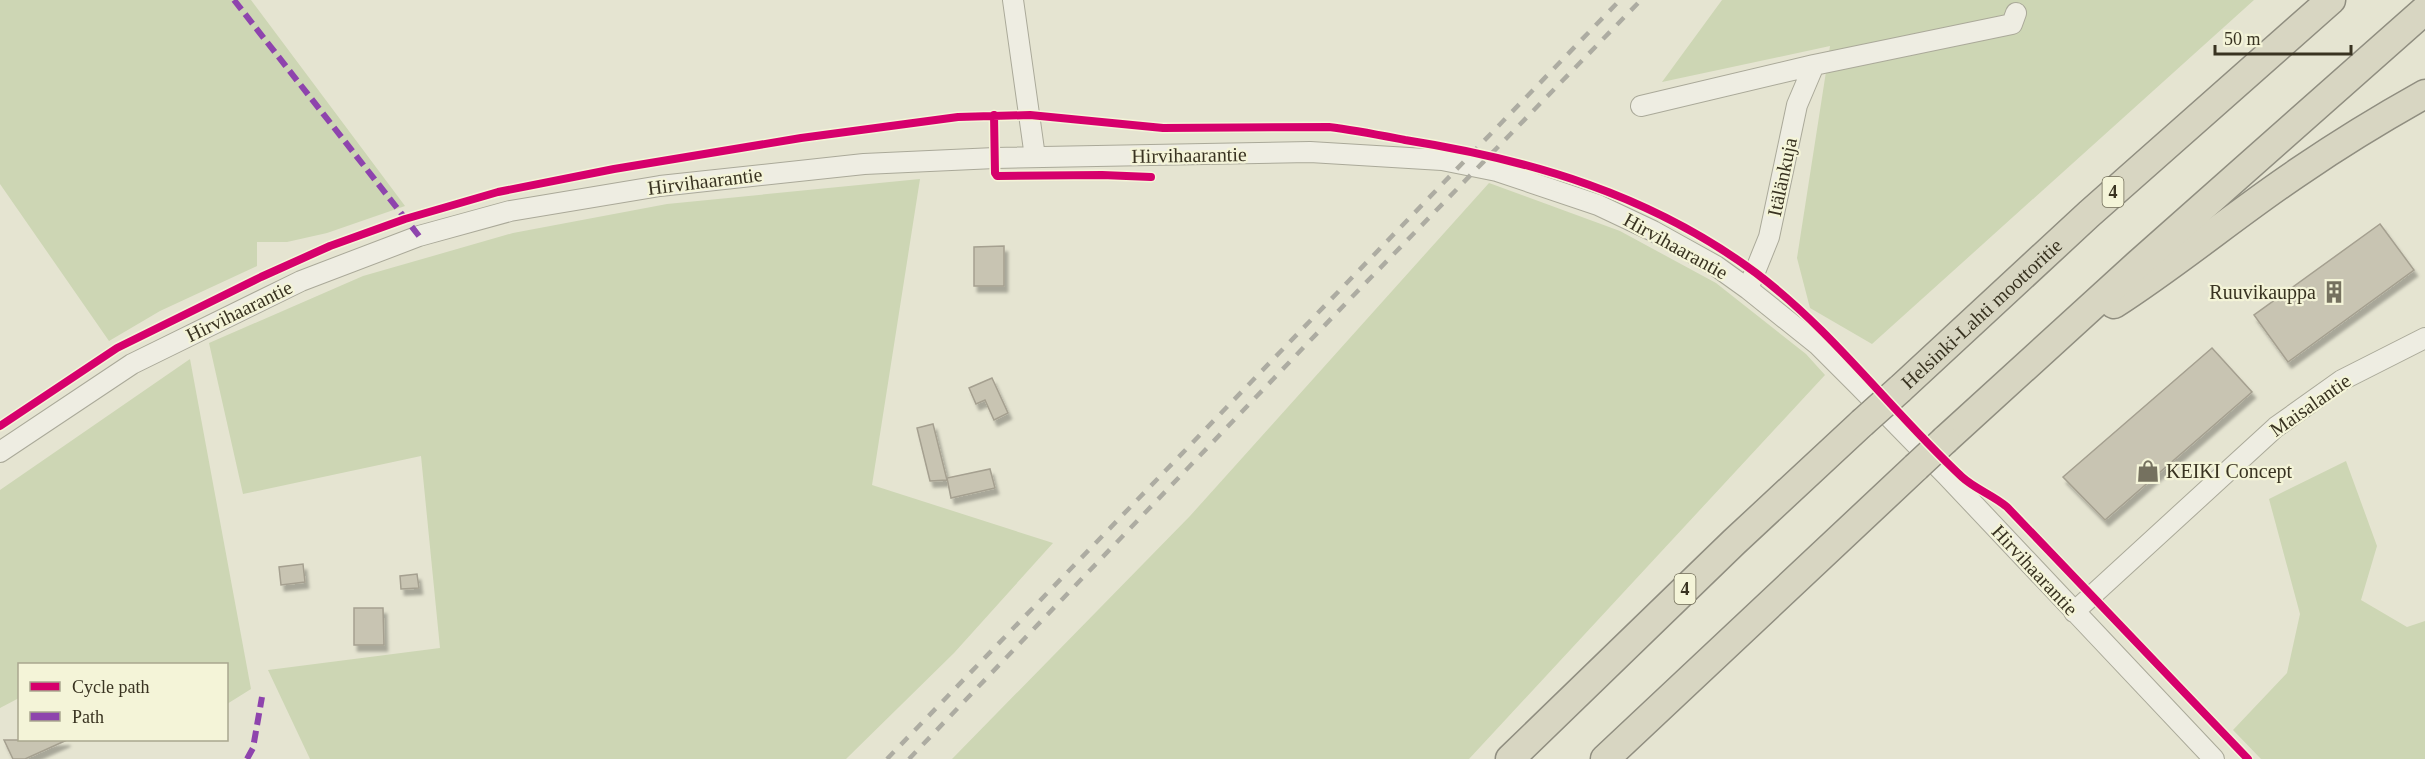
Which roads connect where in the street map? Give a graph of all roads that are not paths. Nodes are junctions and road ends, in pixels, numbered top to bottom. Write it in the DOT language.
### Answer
graph roads {
  1 [pos="1013,0"];
  2 [pos="2331,0"];
  3 [pos="2425,10"];
  4 [pos="2016,13"];
  5 [pos="1814,65"];
  6 [pos="2425,93"];
  7 [pos="1641,106"];
  8 [pos="1035,157"];
  9 [pos="1748,289"];
  10 [pos="2425,338"];
  11 [pos="2041,351"];
  12 [pos="0,452"];
  13 [pos="2074,612"];
  14 [pos="2204,756"];
  15 [pos="1510,759"];
  16 [pos="1605,759"];
  1 -- 8 [label="street"];
  2 -- 15 [label="highway, Helsinki-Lahti moottoritie / 4, bridge"];
  3 -- 11 [label="highway"];
  4 -- 5 [label="street"];
  5 -- 7 [label="street"];
  5 -- 9 [label="street, Itälänkuja"];
  6 -- 11 [label="highway"];
  8 -- 9 [label="street, Hirvihaarantie"];
  8 -- 12 [label="street, Hirvihaarantie"];
  9 -- 13 [label="street, Hirvihaarantie"];
  10 -- 13 [label="street, Maisalantie"];
  11 -- 16 [label="highway, bridge"];
  13 -- 14 [label="street, Hirvihaarantie"];
}
